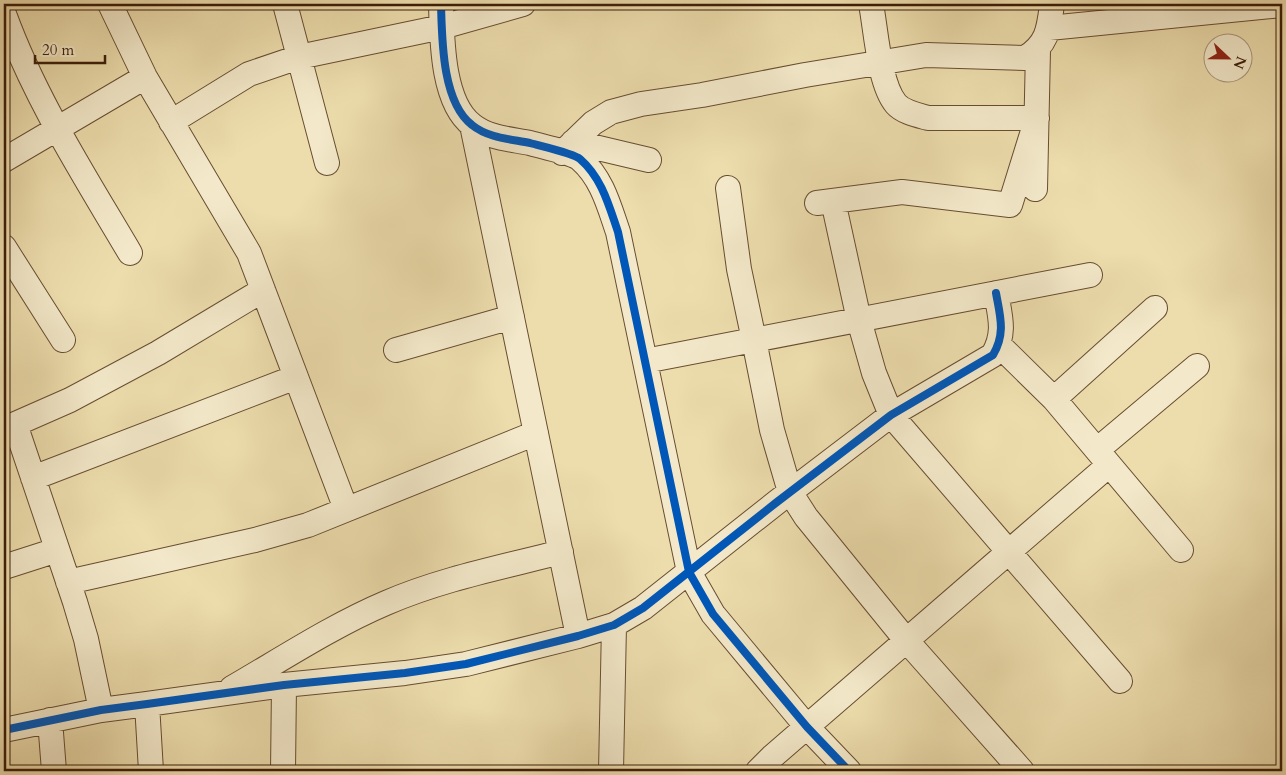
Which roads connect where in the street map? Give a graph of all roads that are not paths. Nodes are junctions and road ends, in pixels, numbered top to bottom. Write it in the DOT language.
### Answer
graph roads {
  1 [pos="110,4"];
  2 [pos="286,4"];
  3 [pos="523,4"];
  4 [pos="871,4"];
  5 [pos="1052,4"];
  6 [pos="1282,5"];
  7 [pos="4,14"];
  8 [pos="441,15"];
  9 [pos="1050,28"];
  10 [pos="1038,50"];
  11 [pos="299,57"];
  12 [pos="881,62"];
  13 [pos="145,77"];
  14 [pos="1036,118"];
  15 [pos="171,122"];
  16 [pos="472,125"];
  17 [pos="57,129"];
  18 [pos="568,147"];
  19 [pos="4,160"];
  20 [pos="649,160"];
  21 [pos="327,163"];
  22 [pos="728,188"];
  23 [pos="1035,189"];
  24 [pos="4,247"];
  25 [pos="130,253"];
  26 [pos="1090,275"];
  27 [pos="263,290"];
  28 [pos="996,293"];
  29 [pos="1155,308"];
  30 [pos="512,317"];
  31 [pos="859,320"];
  32 [pos="63,340"];
  33 [pos="754,340"];
  34 [pos="999,345"];
  35 [pos="396,350"];
  36 [pos="645,361"];
  37 [pos="1197,366"];
  38 [pos="296,377"];
  39 [pos="1054,399"];
  40 [pos="891,416"];
  41 [pos="9,427"];
  42 [pos="536,433"];
  43 [pos="1103,457"];
  44 [pos="33,478"];
  45 [pos="790,492"];
  46 [pos="346,510"];
  47 [pos="57,550"];
  48 [pos="1182,550"];
  49 [pos="1009,551"];
  50 [pos="561,552"];
  51 [pos="4,567"];
  52 [pos="689,572"];
  53 [pos="68,582"];
  54 [pos="614,625"];
  55 [pos="578,636"];
  56 [pos="906,640"];
  57 [pos="1120,681"];
  58 [pos="284,685"];
  59 [pos="222,693"];
  60 [pos="147,704"];
  61 [pos="101,710"];
  62 [pos="50,720"];
  63 [pos="806,727"];
  64 [pos="4,730"];
  65 [pos="54,771"];
  66 [pos="151,771"];
  67 [pos="283,771"];
  68 [pos="611,771"];
  69 [pos="758,771"];
  70 [pos="849,771"];
  71 [pos="1022,771"];
  1 -- 13 [label="street"];
  2 -- 11 [label="street"];
  3 -- 8 [label="street"];
  4 -- 12 [label="street"];
  5 -- 9 [label="street"];
  6 -- 9 [label="street"];
  7 -- 17 [label="street"];
  8 -- 11 [label="street"];
  8 -- 16 [label="street"];
  9 -- 10 [label="street"];
  10 -- 12 [label="street"];
  10 -- 14 [label="street"];
  11 -- 15 [label="street"];
  11 -- 21 [label="street"];
  12 -- 14 [label="street"];
  12 -- 18 [label="street"];
  13 -- 15 [label="street"];
  13 -- 17 [label="street"];
  14 -- 23 [label="street"];
  14 -- 31 [label="street"];
  15 -- 27 [label="street"];
  16 -- 18 [label="street"];
  16 -- 30 [label="street"];
  17 -- 19 [label="street"];
  17 -- 25 [label="street"];
  18 -- 20 [label="street"];
  18 -- 36 [label="street"];
  22 -- 33 [label="street"];
  24 -- 32 [label="street"];
  26 -- 28 [label="street"];
  27 -- 38 [label="street"];
  27 -- 41 [label="street"];
  28 -- 31 [label="street"];
  28 -- 34 [label="street"];
  29 -- 39 [label="street"];
  30 -- 35 [label="street"];
  30 -- 42 [label="street"];
  31 -- 33 [label="street"];
  31 -- 40 [label="street"];
  33 -- 36 [label="street"];
  33 -- 45 [label="street"];
  34 -- 39 [label="street"];
  34 -- 40 [label="street"];
  36 -- 52 [label="street"];
  37 -- 43 [label="street"];
  38 -- 44 [label="street"];
  38 -- 46 [label="street"];
  39 -- 43 [label="street"];
  40 -- 45 [label="street"];
  40 -- 49 [label="street"];
  41 -- 44 [label="street"];
  42 -- 46 [label="street"];
  42 -- 50 [label="street"];
  43 -- 48 [label="street"];
  43 -- 49 [label="street"];
  44 -- 47 [label="street"];
  45 -- 52 [label="street"];
  45 -- 56 [label="street"];
  46 -- 53 [label="street"];
  47 -- 51 [label="street"];
  47 -- 53 [label="street"];
  49 -- 56 [label="street"];
  49 -- 57 [label="street"];
  50 -- 55 [label="street"];
  50 -- 59 [label="street"];
  52 -- 54 [label="street"];
  52 -- 63 [label="street"];
  53 -- 61 [label="street"];
  54 -- 55 [label="street"];
  54 -- 68 [label="street"];
  55 -- 58 [label="street"];
  56 -- 63 [label="street"];
  56 -- 71 [label="street"];
  58 -- 59 [label="street"];
  58 -- 67 [label="street"];
  59 -- 60 [label="street"];
  60 -- 61 [label="street"];
  60 -- 66 [label="street"];
  61 -- 62 [label="street"];
  62 -- 64 [label="street"];
  62 -- 65 [label="street"];
  63 -- 69 [label="street"];
  63 -- 70 [label="street"];
}
